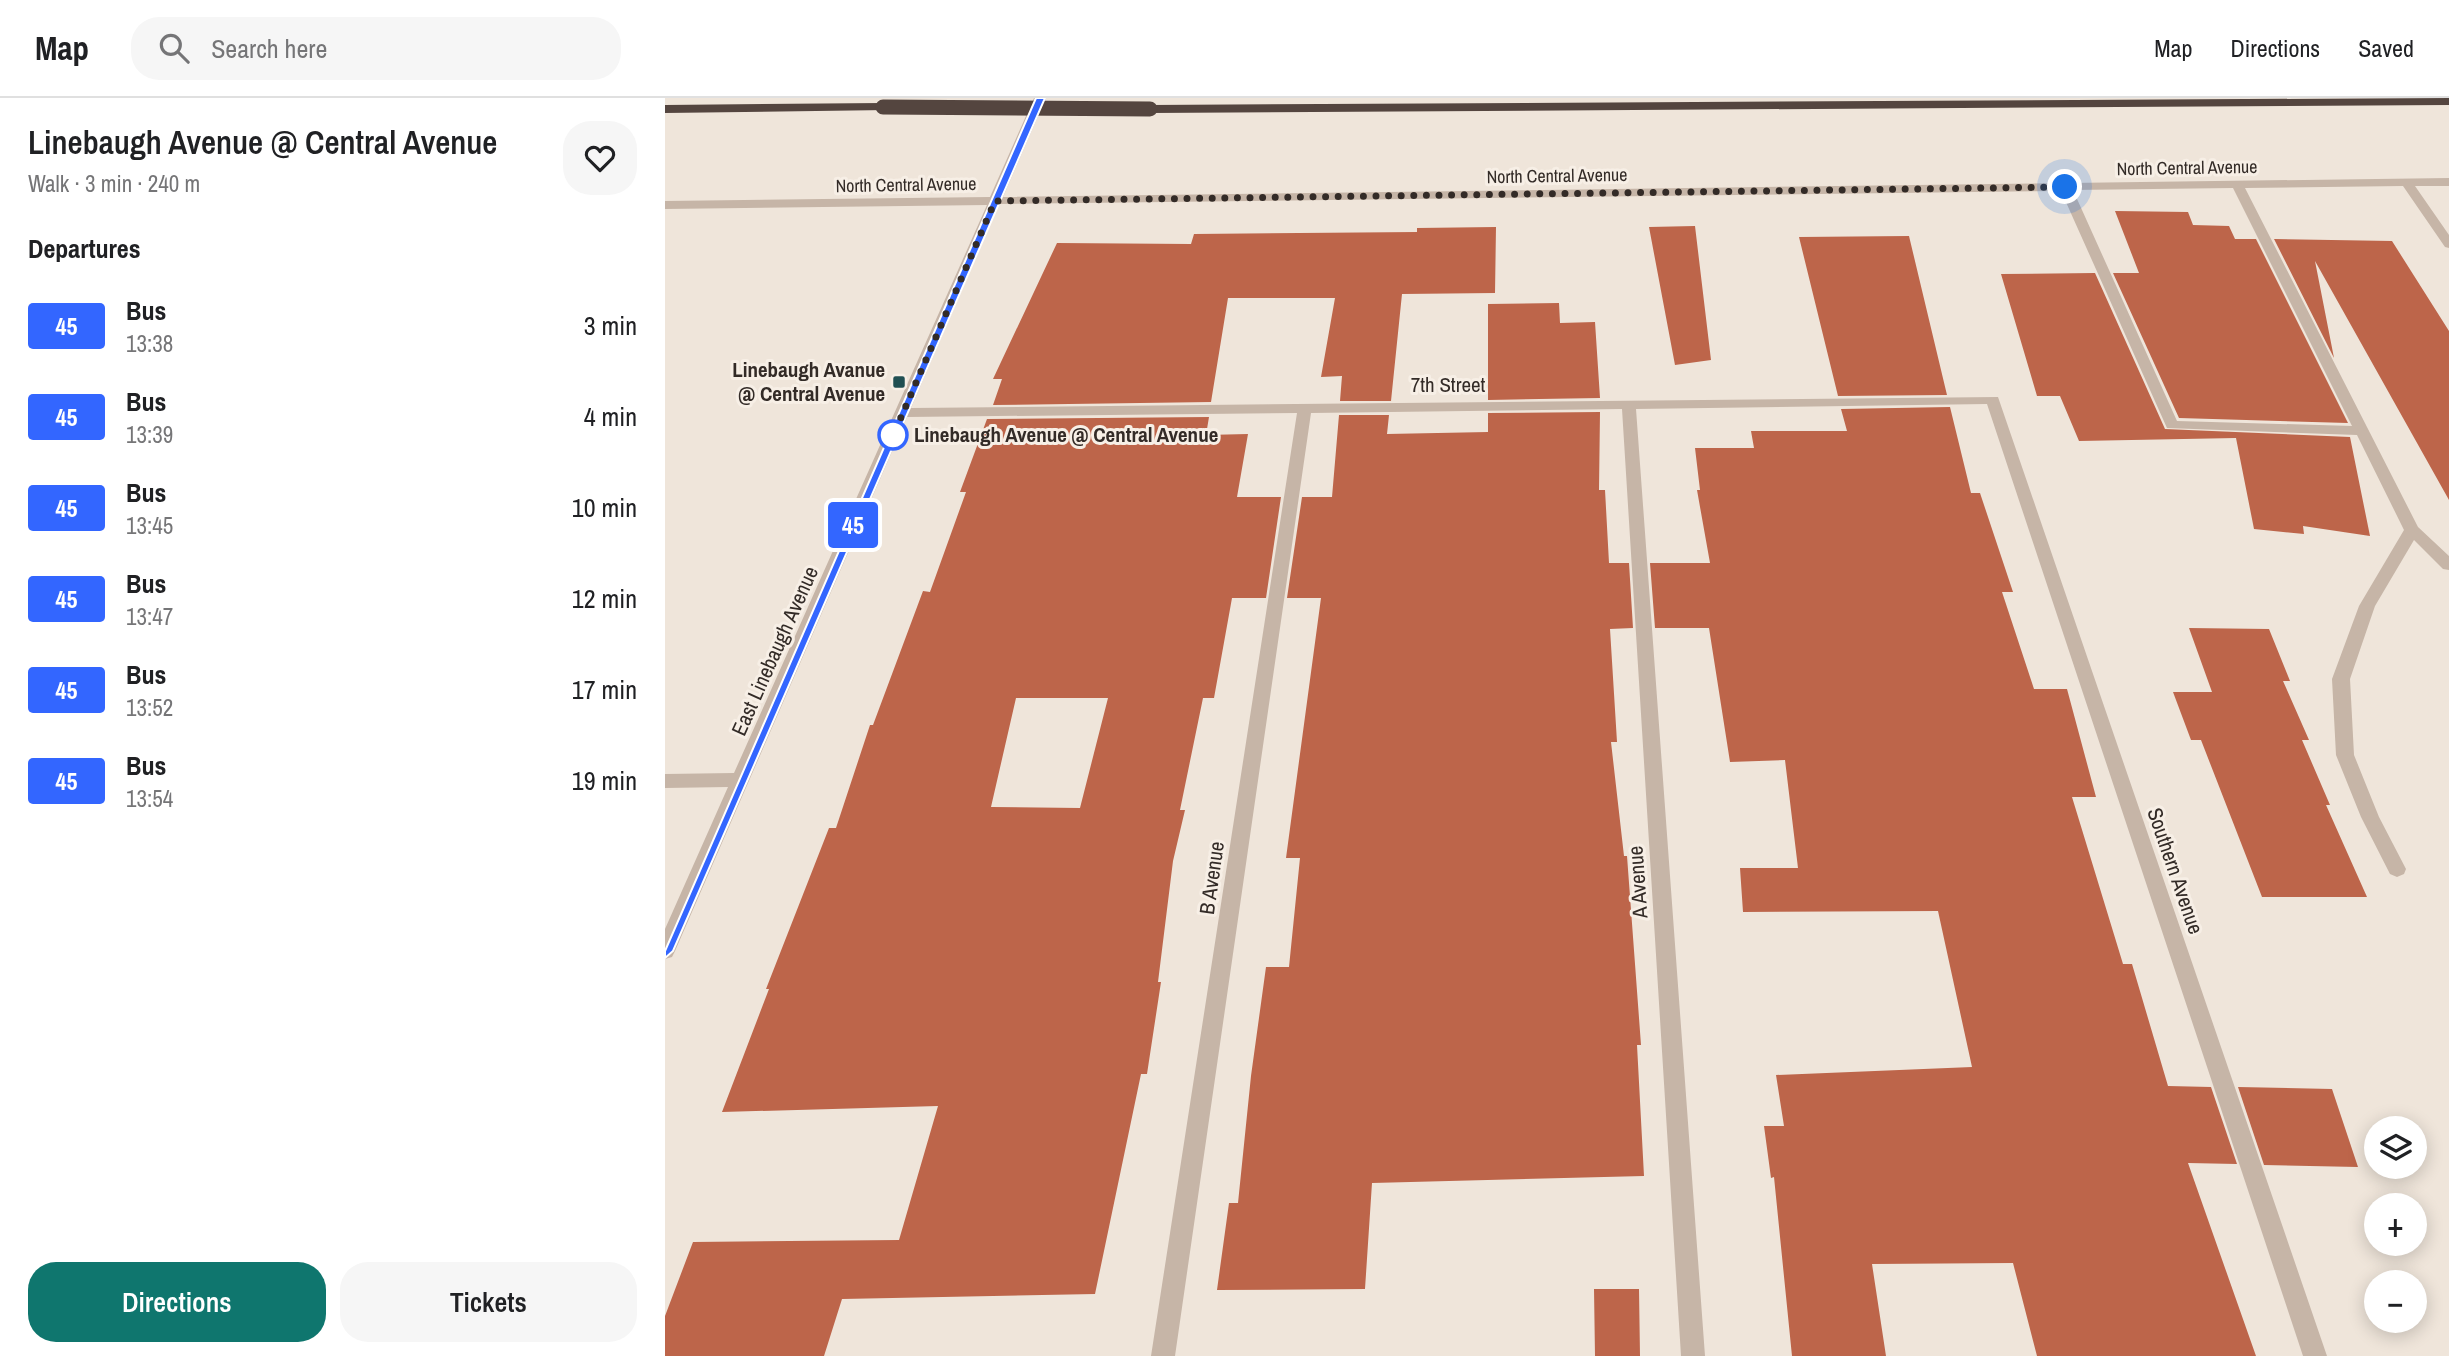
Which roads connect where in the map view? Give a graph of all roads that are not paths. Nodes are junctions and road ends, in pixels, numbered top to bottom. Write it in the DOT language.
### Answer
graph roads {
  1 [pos="1040,98"];
  2 [pos="2449,101"];
  3 [pos="665,110"];
  4 [pos="2449,182"];
  5 [pos="2407,183"];
  6 [pos="2237,185"];
  7 [pos="2065,187"];
  8 [pos="995,201"];
  9 [pos="665,205"];
  10 [pos="2449,244"];
  11 [pos="1993,400"];
  12 [pos="1629,405"];
  13 [pos="1305,407"];
  14 [pos="903,413"];
  15 [pos="2363,430"];
  16 [pos="2412,530"];
  17 [pos="2449,565"];
  18 [pos="665,780"];
  19 [pos="741,780"];
  20 [pos="2397,869"];
  21 [pos="665,951"];
  22 [pos="1163,1356"];
  23 [pos="1693,1356"];
  24 [pos="2315,1356"];
  1 -- 8 [label="street, East Linebaugh Avenue"];
  2 -- 3 [label="highway, bridge"];
  4 -- 5 [label="street, North Central Avenue"];
  5 -- 6 [label="street, North Central Avenue"];
  5 -- 10 [label="street"];
  6 -- 7 [label="street, North Central Avenue"];
  6 -- 15 [label="street"];
  7 -- 8 [label="street, North Central Avenue"];
  7 -- 15 [label="street"];
  8 -- 9 [label="street, North Central Avenue"];
  8 -- 14 [label="street, East Linebaugh Avenue"];
  11 -- 12 [label="street, 7th Street"];
  11 -- 24 [label="street, Southern Avenue"];
  12 -- 13 [label="street, 7th Street"];
  12 -- 23 [label="street, A Avenue"];
  13 -- 14 [label="street, 7th Street"];
  13 -- 22 [label="street, B Avenue"];
  14 -- 19 [label="street, East Linebaugh Avenue"];
  15 -- 16 [label="street"];
  16 -- 17 [label="street"];
  16 -- 20 [label="street"];
  18 -- 19 [label="street"];
  19 -- 21 [label="street, East Linebaugh Avenue"];
}
